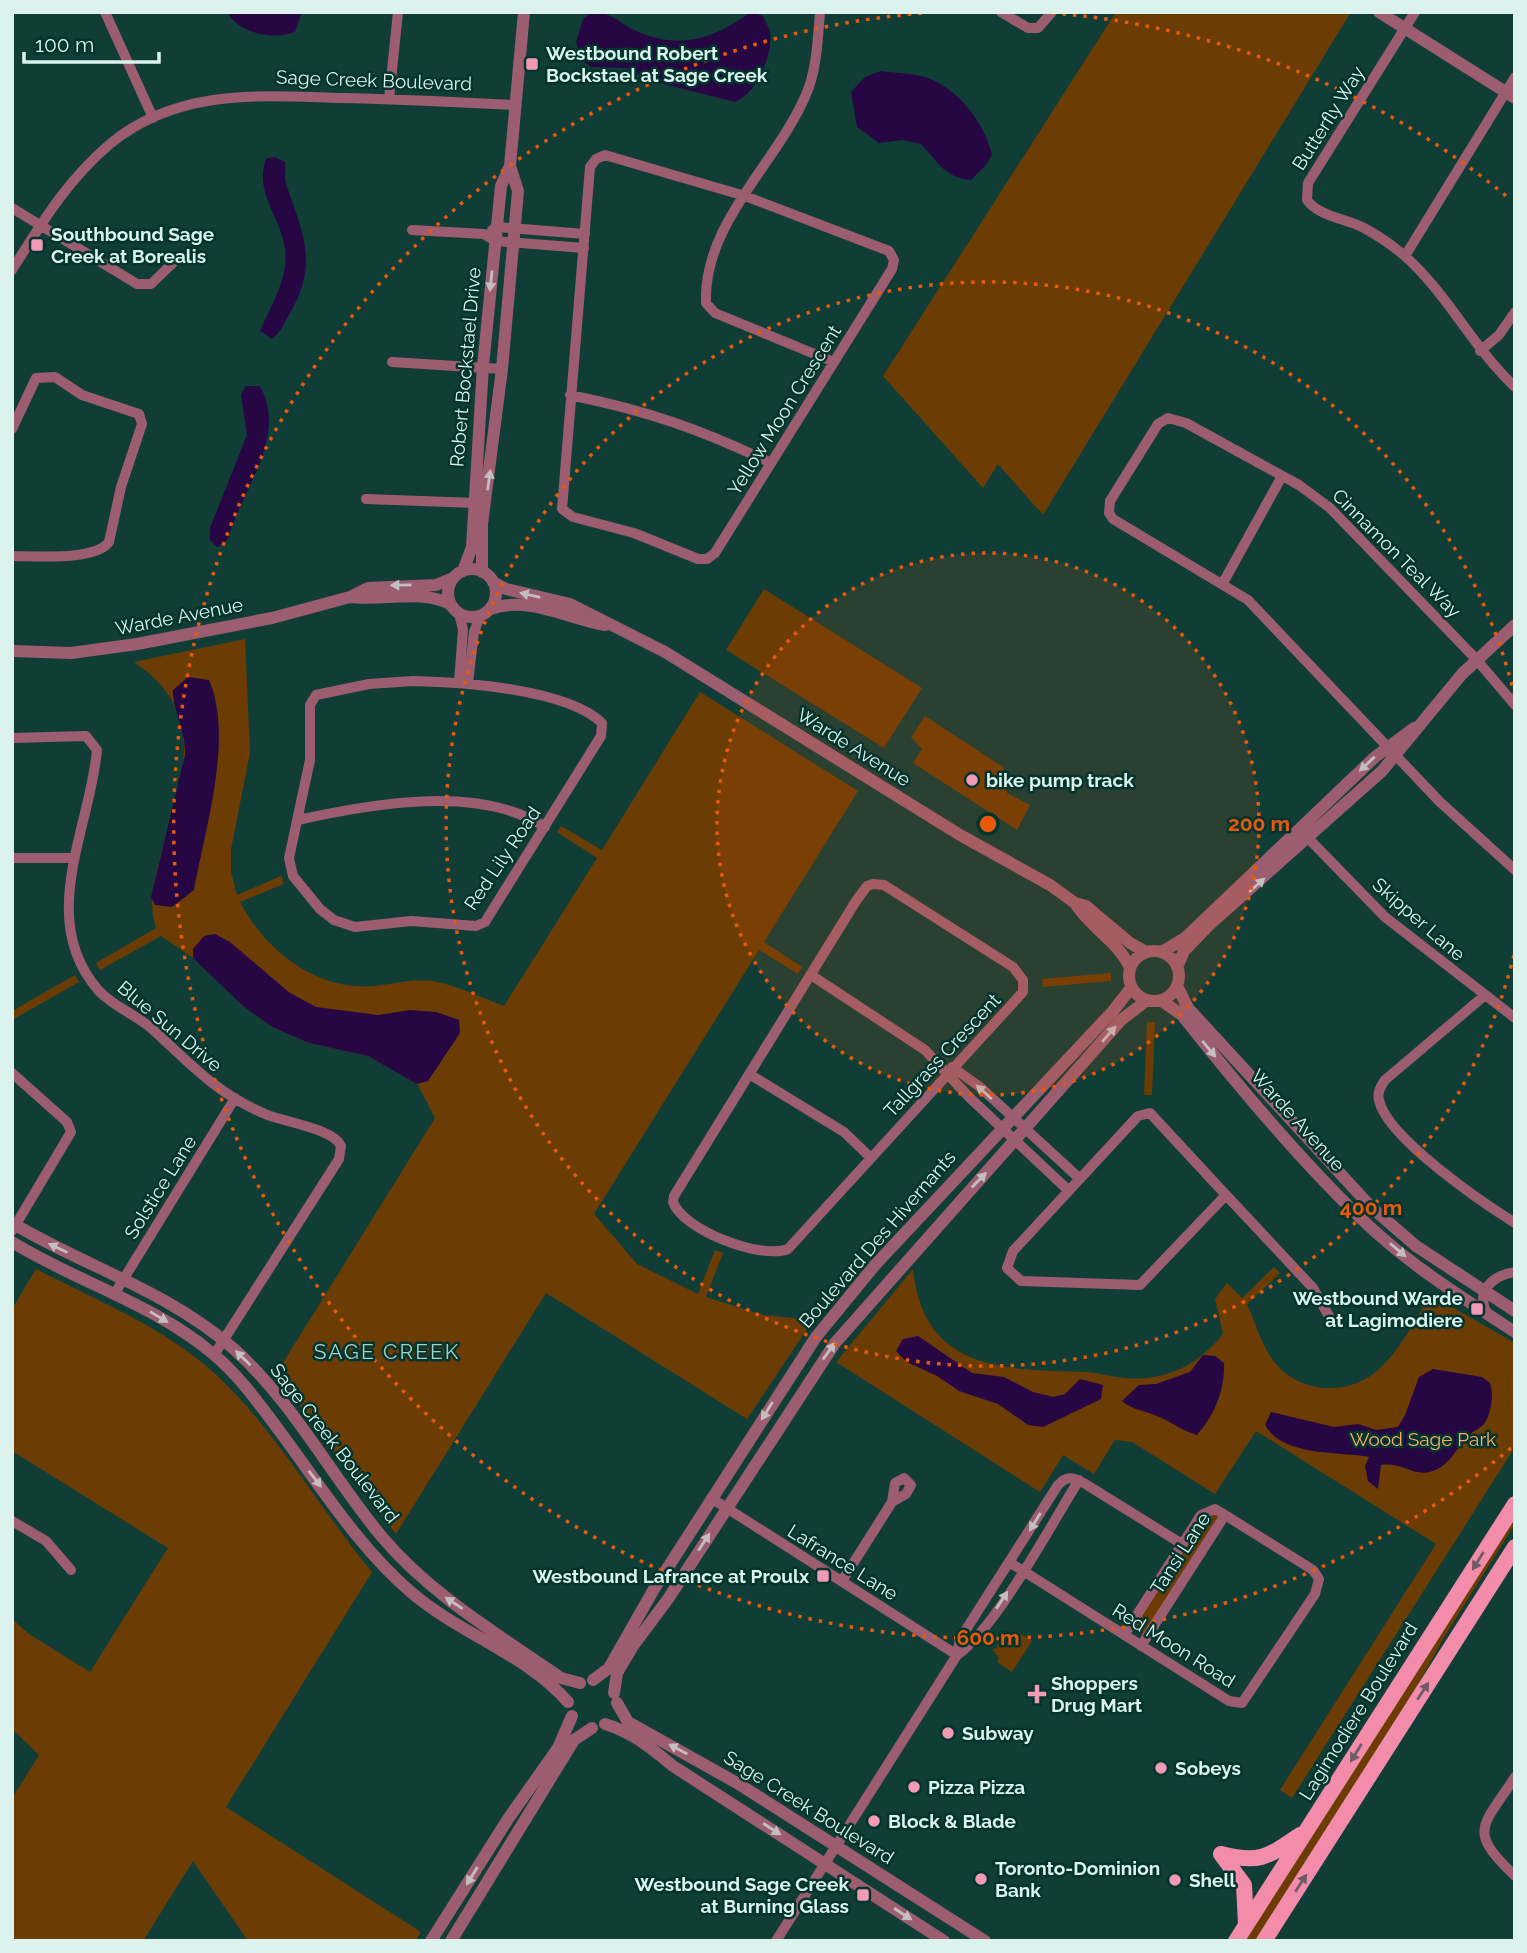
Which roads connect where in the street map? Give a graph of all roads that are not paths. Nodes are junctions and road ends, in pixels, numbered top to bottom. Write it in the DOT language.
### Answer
graph roads {
  1 [pos="105,12"];
  2 [pos="398,12"];
  3 [pos="524,12"];
  4 [pos="820,12"];
  5 [pos="1001,12"];
  6 [pos="1052,12"];
  7 [pos="1379,12"];
  8 [pos="1415,12"];
  9 [pos="1405,28"];
  10 [pos="1515,78"];
  11 [pos="1510,95"];
  12 [pos="389,99"];
  13 [pos="514,105"];
  14 [pos="153,118"];
  15 [pos="510,166"];
  16 [pos="745,196"];
  17 [pos="12,208"];
  18 [pos="40,226"];
  19 [pos="514,228"];
  20 [pos="412,230"];
  21 [pos="492,234"];
  22 [pos="585,234"];
  23 [pos="513,242"];
  24 [pos="584,248"];
  25 [pos="1405,256"];
  26 [pos="176,260"];
  27 [pos="12,270"];
  28 [pos="1515,312"];
  29 [pos="1480,351"];
  30 [pos="392,362"];
  31 [pos="834,362"];
  32 [pos="483,366"];
  33 [pos="502,369"];
  34 [pos="1515,387"];
  35 [pos="570,395"];
  36 [pos="12,429"];
  37 [pos="771,463"];
  38 [pos="1282,476"];
  39 [pos="366,499"];
  40 [pos="475,503"];
  41 [pos="12,556"];
  42 [pos="482,572"];
  43 [pos="458,575"];
  44 [pos="493,582"];
  45 [pos="1223,583"];
  46 [pos="351,597"];
  47 [pos="455,609"];
  48 [pos="485,612"];
  49 [pos="1515,625"];
  50 [pos="612,626"];
  51 [pos="12,652"];
  52 [pos="1476,659"];
  53 [pos="464,683"];
  54 [pos="1515,705"];
  55 [pos="12,738"];
  56 [pos="1391,751"];
  57 [pos="298,820"];
  58 [pos="545,827"];
  59 [pos="1308,838"];
  60 [pos="12,858"];
  61 [pos="74,858"];
  62 [pos="1515,870"];
  63 [pos="1075,903"];
  64 [pos="1146,952"];
  65 [pos="1162,953"];
  66 [pos="1130,967"];
  67 [pos="1177,967"];
  68 [pos="810,975"];
  69 [pos="1177,986"];
  70 [pos="1131,988"];
  71 [pos="1484,996"];
  72 [pos="1162,1000"];
  73 [pos="1146,1001"];
  74 [pos="1515,1018"];
  75 [pos="951,1072"];
  76 [pos="12,1073"];
  77 [pos="749,1074"];
  78 [pos="235,1098"];
  79 [pos="1012,1117"];
  80 [pos="1001,1128"];
  81 [pos="1026,1130"];
  82 [pos="1015,1141"];
  83 [pos="871,1158"];
  84 [pos="1079,1178"];
  85 [pos="1068,1190"];
  86 [pos="1226,1195"];
  87 [pos="1515,1223"];
  88 [pos="13,1227"];
  89 [pos="12,1242"];
  90 [pos="1515,1272"];
  91 [pos="124,1278"];
  92 [pos="1484,1291"];
  93 [pos="115,1293"];
  94 [pos="1515,1311"];
  95 [pos="1488,1314"];
  96 [pos="1330,1318"];
  97 [pos="1515,1332"];
  98 [pos="224,1341"];
  99 [pos="214,1355"];
  100 [pos="1079,1480"];
  101 [pos="711,1498"];
  102 [pos="892,1502"];
  103 [pos="1515,1504"];
  104 [pos="726,1508"];
  105 [pos="1225,1515"];
  106 [pos="12,1521"];
  107 [pos="1182,1544"];
  108 [pos="1515,1547"];
  109 [pos="1009,1562"];
  110 [pos="71,1570"];
  111 [pos="1022,1570"];
  112 [pos="842,1581"];
  113 [pos="1124,1634"];
  114 [pos="1141,1646"];
  115 [pos="957,1655"];
  116 [pos="587,1681"];
  117 [pos="615,1698"];
  118 [pos="568,1702"];
  119 [pos="572,1716"];
  120 [pos="598,1726"];
  121 [pos="1515,1777"];
  122 [pos="1308,1829"];
  123 [pos="836,1847"];
  124 [pos="825,1863"];
  125 [pos="1515,1876"];
  126 [pos="1246,1924"];
  127 [pos="431,1941"];
  128 [pos="451,1941"];
  129 [pos="776,1941"];
  130 [pos="944,1941"];
  131 [pos="985,1941"];
  132 [pos="1236,1941"];
  133 [pos="1264,1941"];
  1 -- 14 [label="street"];
  2 -- 12 [label="street"];
  3 -- 13 [label="street, Robert Bockstael Drive"];
  4 -- 16 [label="street"];
  5 -- 6 [label="street"];
  7 -- 9 [label="street"];
  8 -- 9 [label="street"];
  9 -- 11 [label="street"];
  9 -- 25 [label="street, Butterfly Way"];
  10 -- 11 [label="street"];
  11 -- 25 [label="street"];
  12 -- 13 [label="street, Sage Creek Boulevard"];
  12 -- 14 [label="street, Sage Creek Boulevard"];
  13 -- 15 [label="street, Robert Bockstael Drive"];
  14 -- 18 [label="street, Sage Creek Boulevard"];
  15 -- 19 [label="street, Robert Bockstael Drive"];
  15 -- 21 [label="street, Robert Bockstael Drive"];
  16 -- 22 [label="street, Yellow Moon Crescent"];
  16 -- 31 [label="street"];
  16 -- 31 [label="street, Yellow Moon Crescent"];
  17 -- 18 [label="street"];
  18 -- 26 [label="street"];
  18 -- 27 [label="street, Sage Creek Boulevard"];
  19 -- 21 [label="street"];
  19 -- 22 [label="street"];
  19 -- 23 [label="street, Robert Bockstael Drive"];
  20 -- 21 [label="street"];
  21 -- 23 [label="street"];
  21 -- 32 [label="street, Robert Bockstael Drive, one-way"];
  22 -- 24 [label="street, Yellow Moon Crescent"];
  23 -- 24 [label="street"];
  23 -- 33 [label="street, Robert Bockstael Drive"];
  24 -- 35 [label="street, Yellow Moon Crescent"];
  25 -- 29 [label="street, Butterfly Way"];
  28 -- 29 [label="street"];
  29 -- 34 [label="street, Butterfly Way"];
  30 -- 32 [label="street"];
  31 -- 37 [label="street, Yellow Moon Crescent"];
  32 -- 33 [label="street"];
  32 -- 40 [label="street, Robert Bockstael Drive"];
  42 -- 33 [label="street, Robert Bockstael Drive, one-way"];
  35 -- 37 [label="street"];
  35 -- 37 [label="street, Yellow Moon Crescent"];
  36 -- 41 [label="street"];
  38 -- 45 [label="street"];
  38 -- 45 [label="street, Cinnamon Teal Way"];
  38 -- 52 [label="street, Cinnamon Teal Way"];
  39 -- 40 [label="street"];
  40 -- 43 [label="street, Robert Bockstael Drive"];
  42 -- 43 [label="street"];
  42 -- 44 [label="street"];
  43 -- 46 [label="street, Warde Avenue, one-way"];
  43 -- 47 [label="street"];
  44 -- 48 [label="street"];
  50 -- 44 [label="street, Warde Avenue, one-way"];
  45 -- 56 [label="street, Cinnamon Teal Way"];
  46 -- 47 [label="street, Warde Avenue"];
  46 -- 51 [label="street, Warde Avenue"];
  47 -- 48 [label="street"];
  47 -- 53 [label="street"];
  48 -- 50 [label="street, Warde Avenue"];
  48 -- 53 [label="street"];
  49 -- 52 [label="street"];
  50 -- 63 [label="street, Warde Avenue"];
  52 -- 54 [label="street, Cinnamon Teal Way"];
  52 -- 56 [label="street"];
  53 -- 57 [label="street, Red Lily Road"];
  53 -- 58 [label="street, Red Lily Road"];
  55 -- 61 [label="street, Blue Sun Drive"];
  56 -- 59 [label="street"];
  56 -- 62 [label="street, Cinnamon Teal Way"];
  56 -- 65 [label="street, one-way"];
  57 -- 58 [label="street"];
  57 -- 58 [label="street, Red Lily Road"];
  67 -- 59 [label="street, one-way"];
  59 -- 71 [label="street, Skipper Lane"];
  60 -- 61 [label="street"];
  61 -- 78 [label="street, Blue Sun Drive"];
  63 -- 64 [label="street, Warde Avenue"];
  63 -- 66 [label="street, Warde Avenue"];
  64 -- 65 [label="street"];
  64 -- 66 [label="street"];
  65 -- 67 [label="street"];
  66 -- 70 [label="street"];
  67 -- 69 [label="street"];
  68 -- 75 [label="street"];
  68 -- 75 [label="street, Tallgrass Crescent"];
  68 -- 77 [label="street, Tallgrass Crescent"];
  69 -- 72 [label="street"];
  69 -- 92 [label="street, Warde Avenue"];
  70 -- 73 [label="street"];
  70 -- 79 [label="street, Boulevard Des Hivernants"];
  71 -- 74 [label="street, Skipper Lane"];
  71 -- 87 [label="street"];
  72 -- 73 [label="street"];
  72 -- 95 [label="street, Warde Avenue, one-way"];
  81 -- 73 [label="street, Boulevard Des Hivernants, one-way"];
  79 -- 75 [label="street, one-way"];
  75 -- 80 [label="street"];
  75 -- 83 [label="street, Tallgrass Crescent"];
  76 -- 88 [label="street"];
  77 -- 83 [label="street"];
  77 -- 83 [label="street, Tallgrass Crescent"];
  78 -- 91 [label="street, Solstice Lane"];
  78 -- 98 [label="street, Blue Sun Drive"];
  79 -- 80 [label="street, Boulevard Des Hivernants"];
  79 -- 81 [label="street"];
  80 -- 82 [label="street"];
  80 -- 101 [label="street, Boulevard Des Hivernants, one-way"];
  81 -- 82 [label="street, Boulevard Des Hivernants"];
  81 -- 84 [label="street"];
  82 -- 85 [label="street"];
  104 -- 82 [label="street, Boulevard Des Hivernants, one-way"];
  84 -- 85 [label="street"];
  84 -- 86 [label="street"];
  85 -- 86 [label="street"];
  86 -- 96 [label="street"];
  91 -- 88 [label="street, Sage Creek Boulevard, one-way"];
  89 -- 93 [label="street, Sage Creek Boulevard"];
  90 -- 92 [label="street"];
  91 -- 93 [label="street, Solstice Lane"];
  91 -- 98 [label="street, Sage Creek Boulevard"];
  92 -- 94 [label="street, Warde Avenue"];
  92 -- 95 [label="street"];
  93 -- 99 [label="street, Sage Creek Boulevard, one-way"];
  95 -- 97 [label="street, Warde Avenue"];
  98 -- 99 [label="street, Blue Sun Drive"];
  116 -- 98 [label="street, Sage Creek Boulevard, one-way"];
  99 -- 118 [label="street, Sage Creek Boulevard, one-way"];
  100 -- 107 [label="street"];
  100 -- 109 [label="street, one-way"];
  100 -- 111 [label="street"];
  101 -- 104 [label="street, Lafrance Lane"];
  101 -- 116 [label="street, Boulevard Des Hivernants"];
  102 -- 112 [label="street"];
  103 -- 122 [label="main road, Lagimodiere Boulevard, one-way"];
  104 -- 112 [label="street, Lafrance Lane"];
  117 -- 104 [label="street, Boulevard Des Hivernants, one-way"];
  105 -- 107 [label="street, Tansi Lane"];
  105 -- 114 [label="street, Tansi Lane"];
  105 -- 114 [label="street, Red Moon Road"];
  106 -- 110 [label="street"];
  107 -- 113 [label="street, Tansi Lane"];
  133 -- 108 [label="main road, one-way"];
  109 -- 111 [label="street, Red Moon Road"];
  109 -- 115 [label="street"];
  111 -- 113 [label="street, Red Moon Road"];
  115 -- 111 [label="street, one-way"];
  112 -- 115 [label="street, Lafrance Lane"];
  113 -- 114 [label="street, Red Moon Road"];
  115 -- 123 [label="street"];
  116 -- 117 [label="street"];
  116 -- 118 [label="street"];
  117 -- 120 [label="street"];
  123 -- 117 [label="street, Sage Creek Boulevard, one-way"];
  118 -- 119 [label="street"];
  119 -- 120 [label="street"];
  119 -- 127 [label="street, one-way"];
  120 -- 124 [label="street, Sage Creek Boulevard, one-way"];
  120 -- 128 [label="street"];
  121 -- 125 [label="street"];
  122 -- 126 [label="main road, Lagimodiere Boulevard"];
  122 -- 126 [label="main road"];
  123 -- 124 [label="street"];
  123 -- 131 [label="street, Sage Creek Boulevard"];
  124 -- 129 [label="street"];
  124 -- 130 [label="street, Sage Creek Boulevard, one-way"];
  126 -- 132 [label="main road, Lagimodiere Boulevard"];
}
